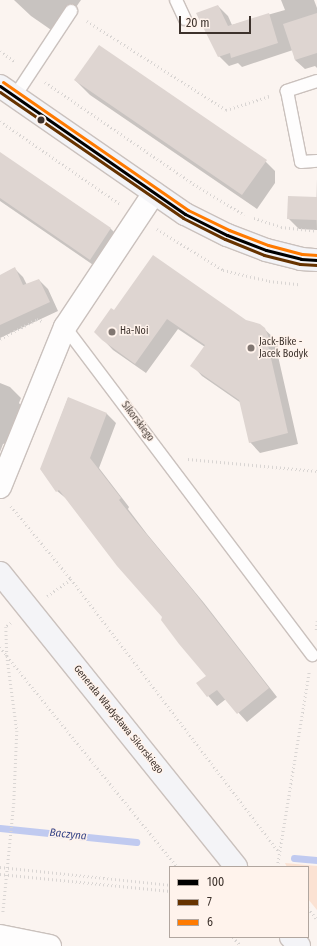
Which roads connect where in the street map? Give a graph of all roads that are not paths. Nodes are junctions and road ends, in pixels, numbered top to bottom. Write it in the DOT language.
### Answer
graph roads {
  1 [pos="176,0"];
  2 [pos="71,11"];
  3 [pos="185,19"];
  4 [pos="317,81"];
  5 [pos="7,91"];
  6 [pos="317,161"];
  7 [pos="154,193"];
  8 [pos="317,260"];
  9 [pos="65,327"];
  10 [pos="5,496"];
  11 [pos="0,573"];
  12 [pos="312,655"];
  13 [pos="235,866"];
  14 [pos="0,936"];
  15 [pos="293,938"];
  16 [pos="50,946"];
  17 [pos="299,946"];
  1 -- 3 [label="lane"];
  2 -- 5 [label="lane"];
  4 -- 6 [label="lane"];
  5 -- 7 [label="street"];
  7 -- 8 [label="street"];
  7 -- 9 [label="street"];
  9 -- 10 [label="street"];
  9 -- 12 [label="lane, Sikorskiego"];
  11 -- 13 [label="street, Generała Władysława Sikorskiego"];
  14 -- 16 [label="street"];
  15 -- 17 [label="street"];
}
